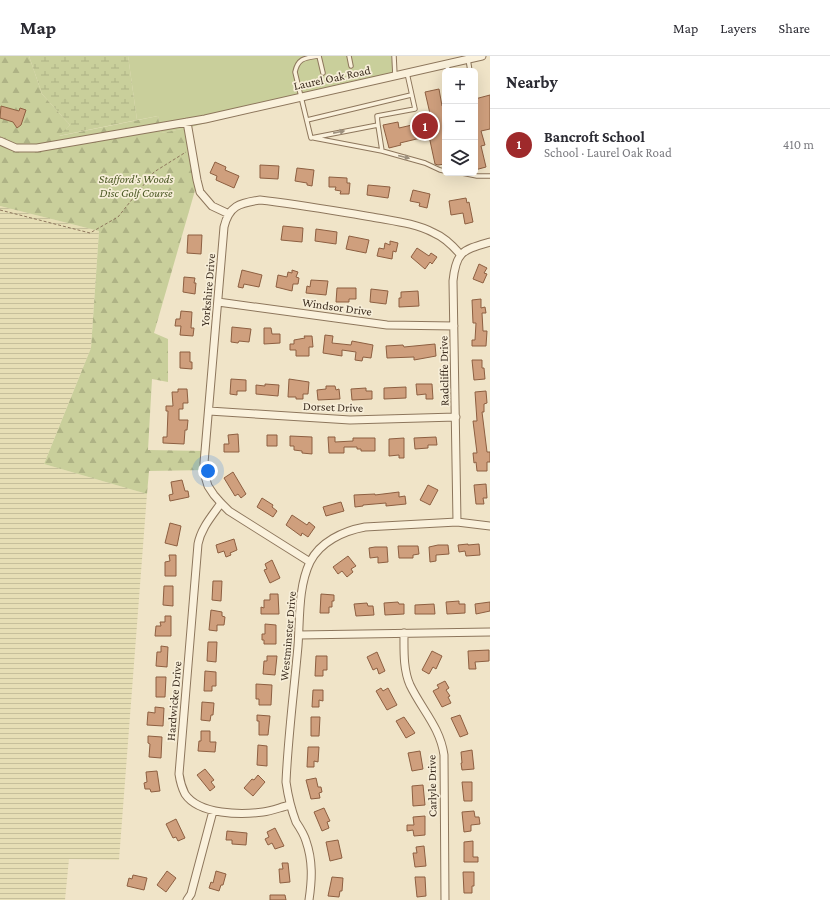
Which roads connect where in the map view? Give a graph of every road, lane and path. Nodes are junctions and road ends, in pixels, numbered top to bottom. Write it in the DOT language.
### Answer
graph roads {
  1 [pos="318,56"];
  2 [pos="349,56"];
  3 [pos="394,56"];
  4 [pos="482,56"];
  5 [pos="468,59"];
  6 [pos="351,66"];
  7 [pos="447,68"];
  8 [pos="470,68"];
  9 [pos="442,69"];
  10 [pos="323,73"];
  11 [pos="406,73"];
  12 [pos="395,76"];
  13 [pos="411,95"];
  14 [pos="300,96"];
  15 [pos="307,120"];
  16 [pos="187,122"];
  17 [pos="378,125"];
  18 [pos="311,138"];
  19 [pos="0,141"];
  20 [pos="191,149"];
  21 [pos="382,151"];
  22 [pos="442,170"];
  23 [pos="478,176"];
  24 [pos="490,176"];
  25 [pos="0,210"];
  26 [pos="229,214"];
  27 [pos="490,242"];
  28 [pos="460,254"];
  29 [pos="218,302"];
  30 [pos="454,326"];
  31 [pos="209,411"];
  32 [pos="456,417"];
  33 [pos="221,503"];
  34 [pos="457,522"];
  35 [pos="490,526"];
  36 [pos="310,562"];
  37 [pos="490,632"];
  38 [pos="404,633"];
  39 [pos="299,635"];
  40 [pos="290,805"];
  41 [pos="213,811"];
  42 [pos="187,900"];
  43 [pos="309,900"];
  44 [pos="445,900"];
  1 -- 10 [label="lane"];
  1 -- 14 [label="lane"];
  2 -- 6 [label="lane"];
  3 -- 12 [label="lane"];
  4 -- 5 [label="street, Laurel Oak Road"];
  5 -- 7 [label="street, Laurel Oak Road"];
  5 -- 8 [label="lane"];
  9 -- 11 [label="street, Laurel Oak Road"];
  11 -- 12 [label="street, Laurel Oak Road"];
  11 -- 13 [label="lane"];
  12 -- 14 [label="street, Laurel Oak Road"];
  13 -- 15 [label="lane"];
  13 -- 17 [label="lane"];
  14 -- 15 [label="lane"];
  14 -- 16 [label="street, Laurel Oak Road"];
  15 -- 18 [label="lane"];
  16 -- 19 [label="street, Laurel Oak Road"];
  16 -- 20 [label="street"];
  18 -- 17 [label="lane, one-way"];
  17 -- 21 [label="lane"];
  18 -- 21 [label="lane"];
  20 -- 25 [label="path"];
  20 -- 26 [label="street"];
  21 -- 22 [label="lane, one-way"];
  23 -- 24 [label="lane"];
  26 -- 28 [label="street"];
  26 -- 29 [label="street, Yorkshire Drive"];
  27 -- 28 [label="street"];
  28 -- 30 [label="street, Radcliffe Drive"];
  29 -- 30 [label="street, Windsor Drive"];
  29 -- 31 [label="street, Yorkshire Drive"];
  30 -- 32 [label="street, Radcliffe Drive"];
  31 -- 32 [label="street, Dorset Drive"];
  31 -- 33 [label="street, Yorkshire Drive"];
  32 -- 34 [label="street, Radcliffe Drive"];
  33 -- 36 [label="street, Yorkshire Drive"];
  33 -- 41 [label="street, Hardwicke Drive"];
  34 -- 35 [label="street, Westminster Drive"];
  34 -- 36 [label="street, Westminster Drive"];
  36 -- 39 [label="street, Westminster Drive"];
  37 -- 38 [label="street"];
  38 -- 39 [label="street"];
  38 -- 44 [label="street, Carlyle Drive"];
  39 -- 40 [label="street, Westminster Drive"];
  40 -- 41 [label="street, Hardwicke Drive"];
  40 -- 43 [label="street, Westminster Drive"];
  41 -- 42 [label="street"];
}
